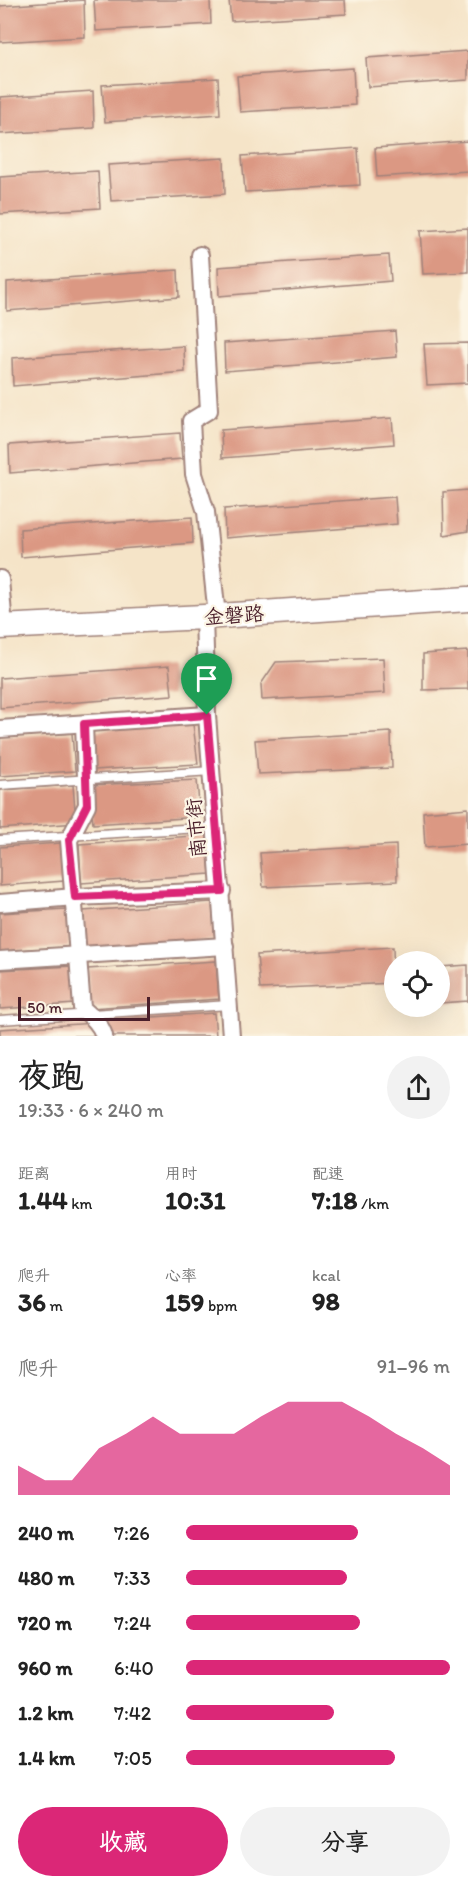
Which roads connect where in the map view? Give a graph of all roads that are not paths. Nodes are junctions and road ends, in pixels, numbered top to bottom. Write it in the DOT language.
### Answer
graph roads {
  1 [pos="200,255"];
  2 [pos="0,579"];
  3 [pos="468,599"];
  4 [pos="211,616"];
  5 [pos="2,627"];
  6 [pos="207,715"];
  7 [pos="84,724"];
  8 [pos="0,729"];
  9 [pos="212,771"];
  10 [pos="86,779"];
  11 [pos="0,785"];
  12 [pos="217,827"];
  13 [pos="72,835"];
  14 [pos="0,840"];
  15 [pos="222,891"];
  16 [pos="75,897"];
  17 [pos="0,903"];
  18 [pos="225,946"];
  19 [pos="79,955"];
  20 [pos="0,960"];
  21 [pos="229,1005"];
  22 [pos="89,1014"];
  23 [pos="0,1020"];
  24 [pos="104,1036"];
  25 [pos="231,1036"];
  1 -- 4 [label="street, 南市街"];
  2 -- 5 [label="street"];
  3 -- 4 [label="street, 金磐路"];
  4 -- 5 [label="street, 金磐路"];
  4 -- 6 [label="street, 南市街"];
  6 -- 7 [label="street"];
  6 -- 9 [label="street, 南市街"];
  7 -- 8 [label="street"];
  7 -- 10 [label="street"];
  9 -- 10 [label="lane"];
  9 -- 12 [label="street, 南市街"];
  10 -- 11 [label="lane"];
  10 -- 13 [label="street"];
  12 -- 13 [label="lane"];
  12 -- 15 [label="street, 南市街"];
  13 -- 14 [label="lane"];
  13 -- 16 [label="street"];
  15 -- 16 [label="street"];
  15 -- 18 [label="street, 南市街"];
  16 -- 17 [label="street"];
  16 -- 19 [label="street"];
  18 -- 19 [label="street"];
  18 -- 21 [label="street, 南市街"];
  19 -- 20 [label="street"];
  19 -- 22 [label="street"];
  21 -- 22 [label="lane"];
  21 -- 25 [label="street, 南市街"];
  22 -- 23 [label="lane"];
  22 -- 24 [label="street"];
}
